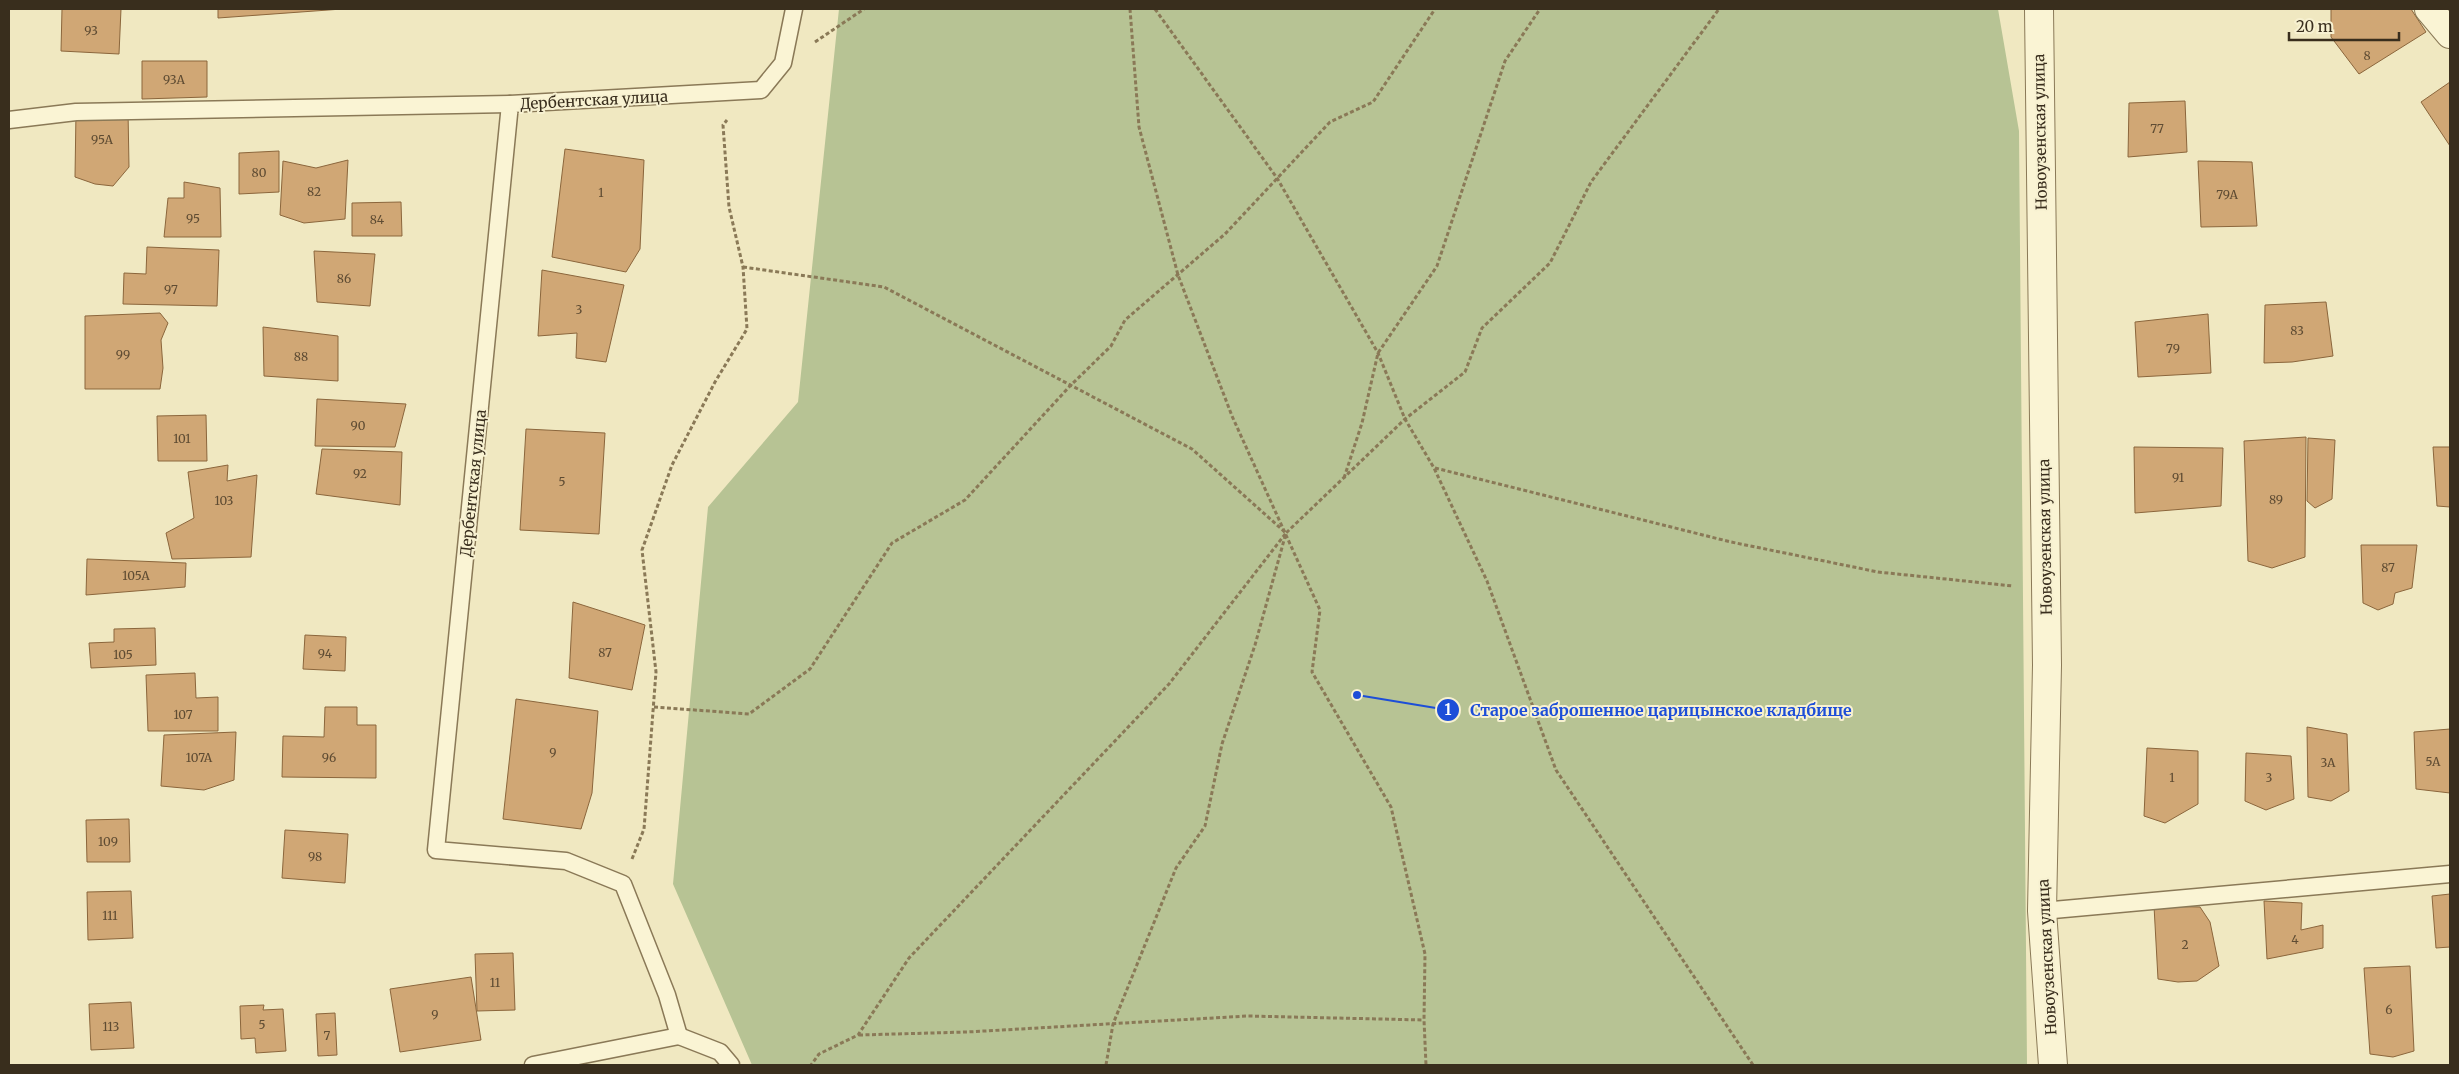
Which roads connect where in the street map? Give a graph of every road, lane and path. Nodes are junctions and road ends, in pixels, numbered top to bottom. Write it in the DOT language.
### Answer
graph roads {
  1 [pos="794,9"];
  2 [pos="864,9"];
  3 [pos="1130,9"];
  4 [pos="1155,9"];
  5 [pos="1435,9"];
  6 [pos="1540,9"];
  7 [pos="1720,9"];
  8 [pos="2039,9"];
  9 [pos="2429,9"];
  10 [pos="2450,34"];
  11 [pos="783,63"];
  12 [pos="761,90"];
  13 [pos="510,104"];
  14 [pos="9,120"];
  15 [pos="1277,178"];
  16 [pos="743,267"];
  17 [pos="1178,275"];
  18 [pos="1378,353"];
  19 [pos="1070,386"];
  20 [pos="1405,419"];
  21 [pos="1434,468"];
  22 [pos="1344,478"];
  23 [pos="1286,534"];
  24 [pos="2046,589"];
  25 [pos="654,707"];
  26 [pos="2450,874"];
  27 [pos="624,884"];
  28 [pos="2042,911"];
  29 [pos="1424,1020"];
  30 [pos="1113,1024"];
  31 [pos="858,1035"];
  32 [pos="679,1036"];
  33 [pos="534,1065"];
  34 [pos="731,1065"];
  35 [pos="811,1065"];
  36 [pos="1106,1065"];
  37 [pos="1426,1065"];
  38 [pos="1753,1065"];
  39 [pos="2053,1065"];
  1 -- 11 [label="lane"];
  2 -- 11 [label="path"];
  3 -- 17 [label="path"];
  4 -- 15 [label="path"];
  5 -- 15 [label="path"];
  6 -- 18 [label="path"];
  7 -- 20 [label="path"];
  8 -- 24 [label="street, Новоузенская улица"];
  9 -- 10 [label="street"];
  11 -- 12 [label="lane"];
  12 -- 13 [label="lane, Дербентская улица"];
  12 -- 16 [label="path"];
  13 -- 14 [label="lane"];
  13 -- 27 [label="lane, Дербентская улица"];
  15 -- 17 [label="path"];
  15 -- 18 [label="path"];
  16 -- 19 [label="path"];
  16 -- 25 [label="path"];
  17 -- 19 [label="path"];
  17 -- 23 [label="path"];
  18 -- 20 [label="path"];
  18 -- 22 [label="path"];
  19 -- 23 [label="path"];
  19 -- 25 [label="path"];
  20 -- 21 [label="path"];
  20 -- 22 [label="path"];
  21 -- 24 [label="path"];
  21 -- 38 [label="path"];
  22 -- 23 [label="path"];
  23 -- 29 [label="path"];
  23 -- 30 [label="path"];
  23 -- 31 [label="path"];
  24 -- 28 [label="street, Новоузенская улица"];
  25 -- 27 [label="path"];
  26 -- 28 [label="lane"];
  27 -- 32 [label="lane"];
  28 -- 39 [label="street, Новоузенская улица"];
  29 -- 30 [label="path"];
  29 -- 37 [label="path"];
  30 -- 31 [label="path"];
  30 -- 36 [label="path"];
  31 -- 35 [label="path"];
  32 -- 33 [label="lane"];
  32 -- 34 [label="lane"];
}
